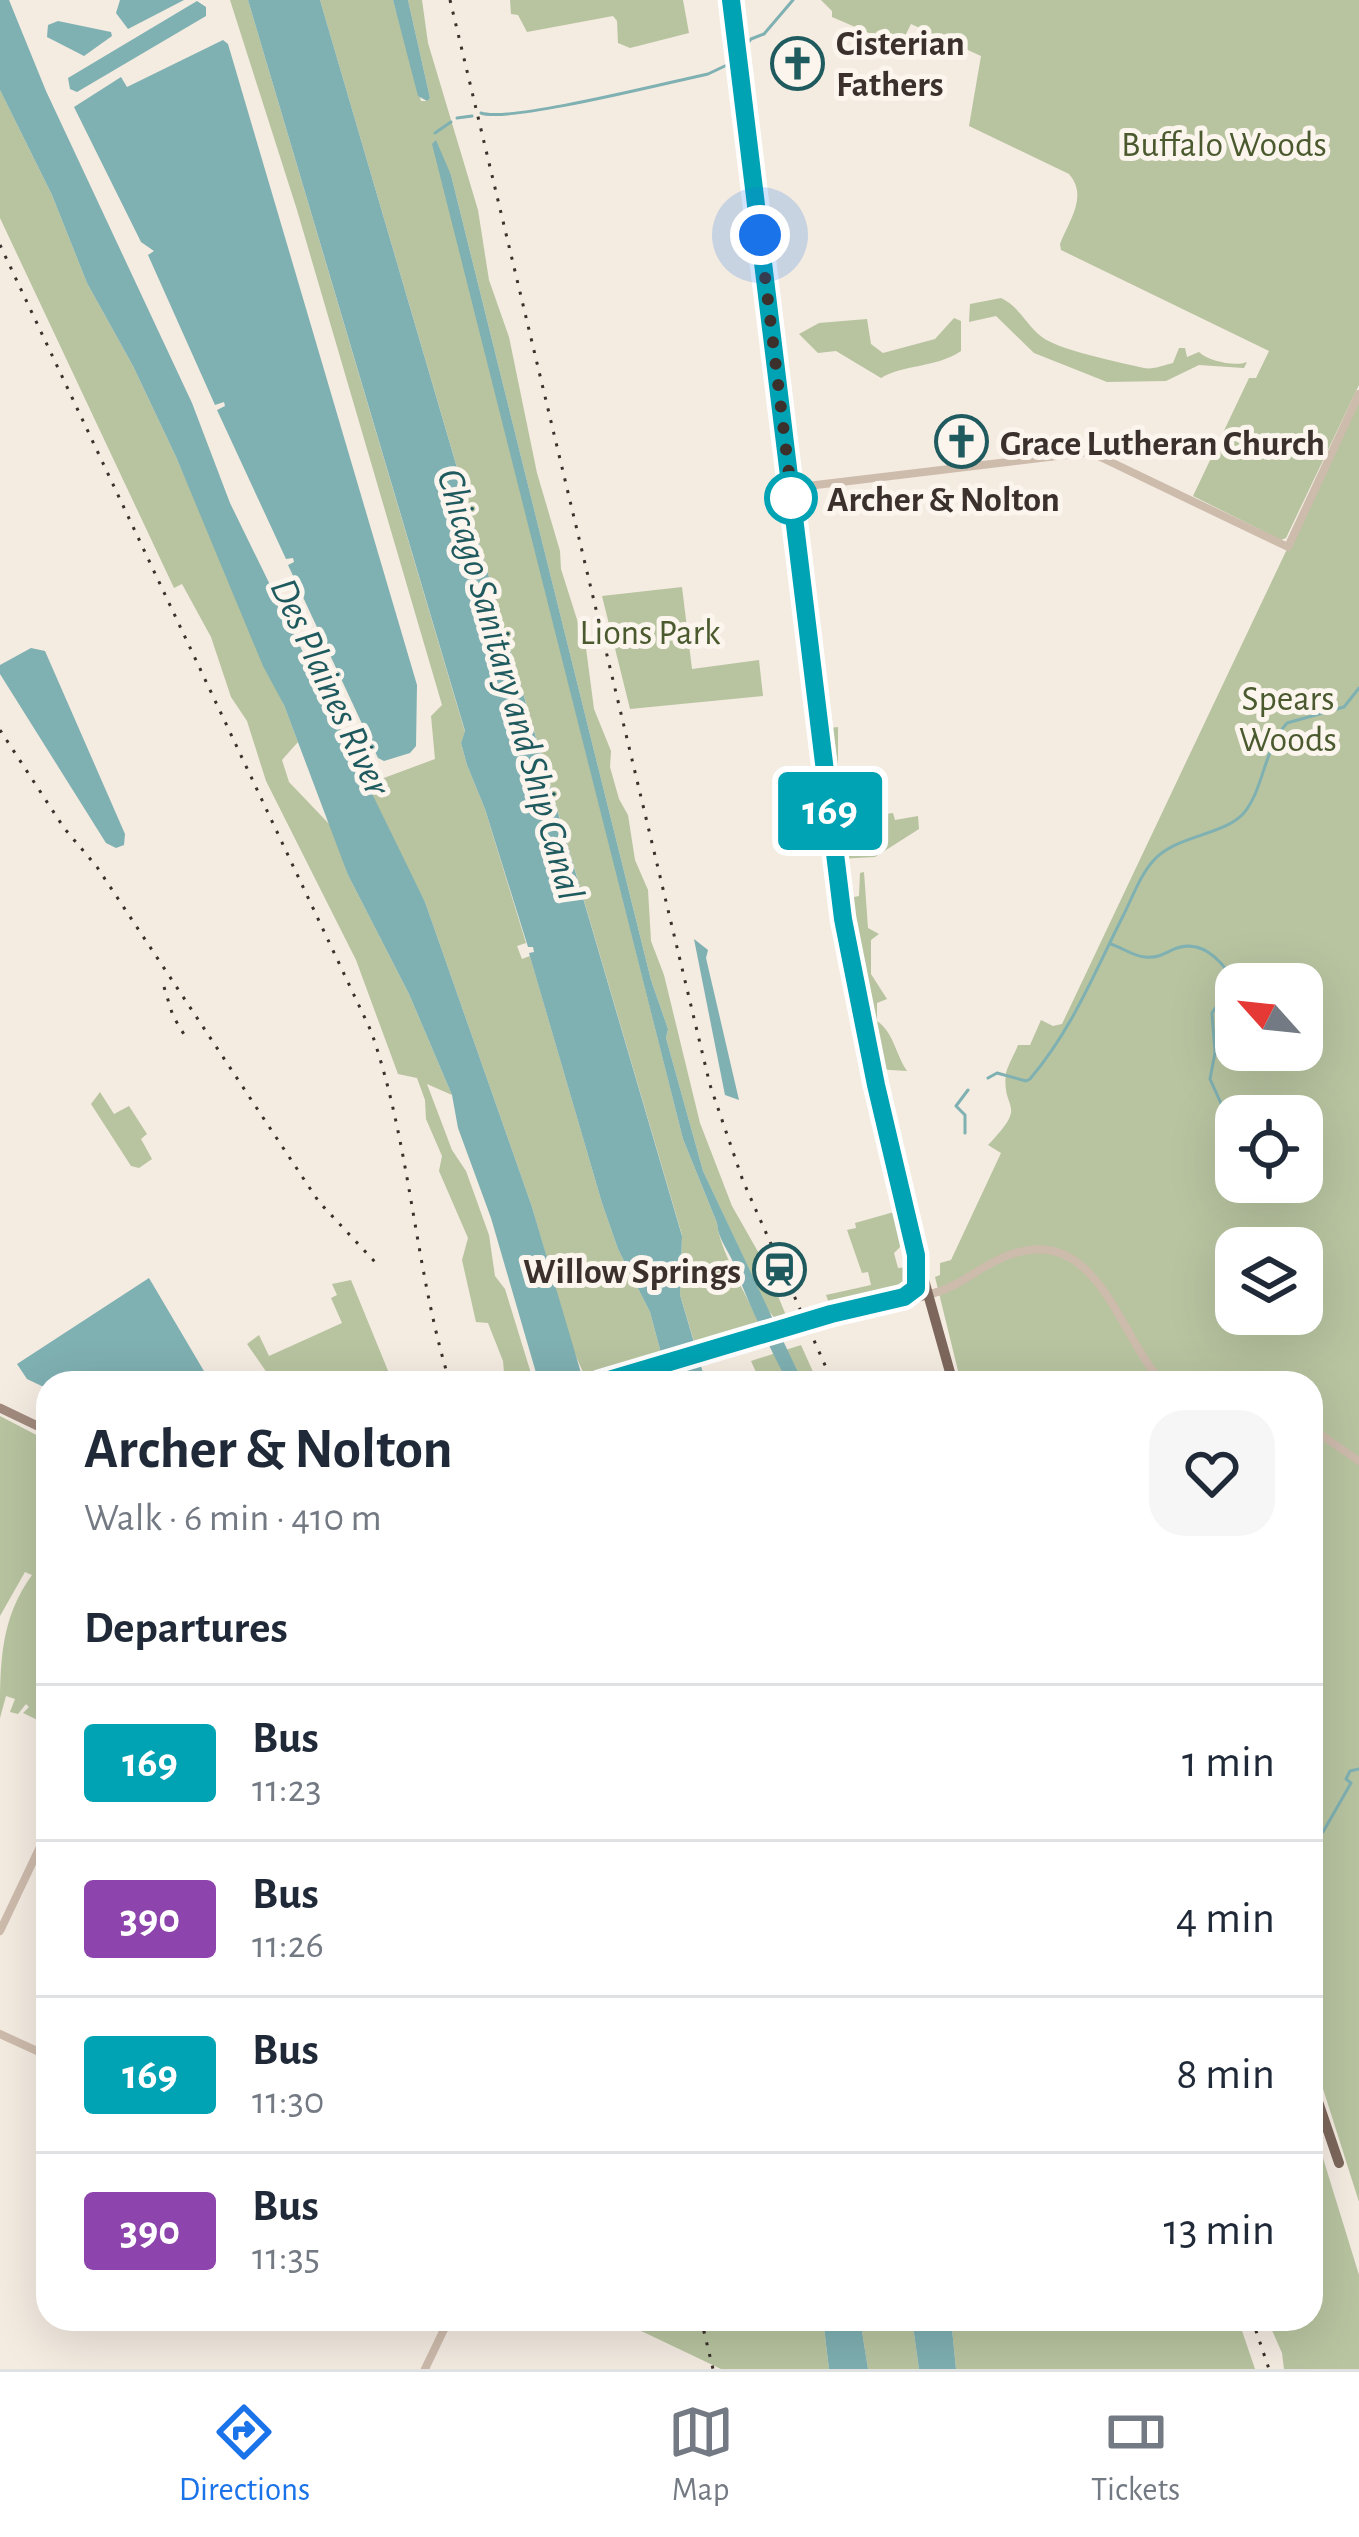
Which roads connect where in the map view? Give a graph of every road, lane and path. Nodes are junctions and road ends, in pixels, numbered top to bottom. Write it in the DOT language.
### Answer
graph roads {
  1 [pos="731,0"];
  2 [pos="1359,394"];
  3 [pos="790,488"];
  4 [pos="916,1255"];
  5 [pos="927,1294"];
  6 [pos="904,1297"];
  7 [pos="843,1314"];
  8 [pos="641,1371"];
  9 [pos="660,1371"];
  10 [pos="949,1371"];
  11 [pos="1155,1371"];
  12 [pos="0,1408"];
  13 [pos="36,1425"];
  14 [pos="1323,1436"];
  15 [pos="1359,1461"];
  16 [pos="36,1856"];
  17 [pos="0,1931"];
  18 [pos="0,2034"];
  19 [pos="36,2050"];
  20 [pos="1323,2116"];
  21 [pos="1339,2163"];
  22 [pos="443,2331"];
  23 [pos="425,2369"];
  1 -- 3 [label="main road"];
  2 -- 3 [label="street"];
  3 -- 4 [label="main road"];
  4 -- 5 [label="main road"];
  4 -- 6 [label="main road"];
  5 -- 6 [label="main road"];
  5 -- 7 [label="main road"];
  5 -- 10 [label="main road"];
  5 -- 11 [label="street"];
  6 -- 7 [label="main road"];
  7 -- 8 [label="main road, bridge"];
  7 -- 9 [label="main road, bridge"];
  12 -- 13 [label="main road"];
  14 -- 15 [label="street"];
  16 -- 17 [label="street"];
  18 -- 19 [label="street"];
  20 -- 21 [label="main road"];
  22 -- 23 [label="street"];
}
